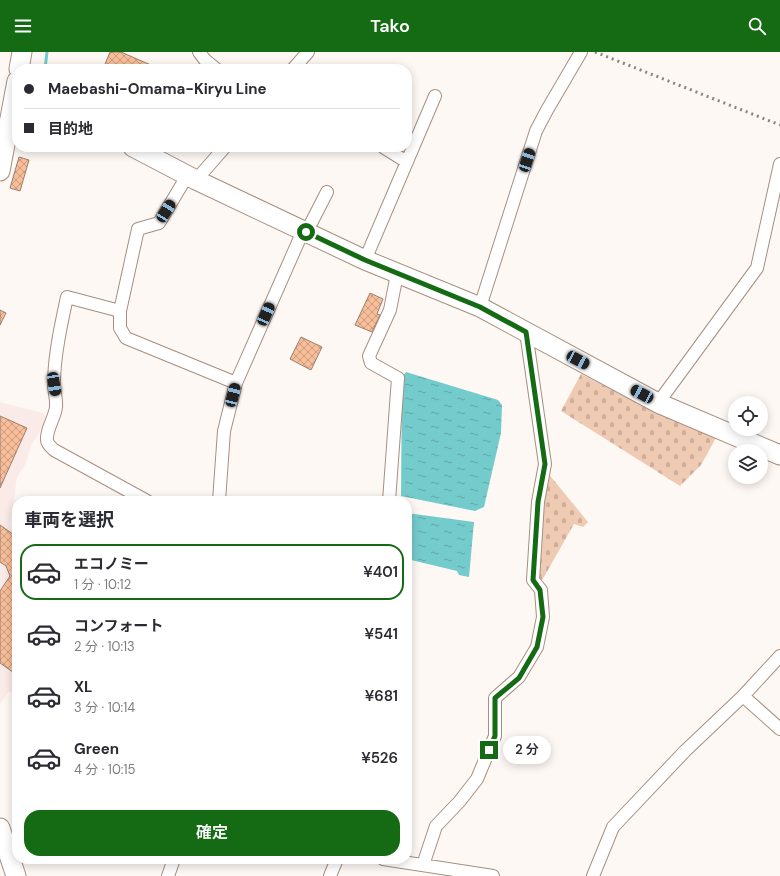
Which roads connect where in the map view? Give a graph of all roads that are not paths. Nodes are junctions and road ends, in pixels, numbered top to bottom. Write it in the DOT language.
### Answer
graph roads {
  1 [pos="22,52"];
  2 [pos="199,52"];
  3 [pos="308,52"];
  4 [pos="581,52"];
  5 [pos="20,64"];
  6 [pos="210,64"];
  7 [pos="297,64"];
  8 [pos="435,96"];
  9 [pos="12,102"];
  10 [pos="9,114"];
  11 [pos="412,150"];
  12 [pos="142,152"];
  13 [pos="220,152"];
  14 [pos="391,152"];
  15 [pos="411,152"];
  16 [pos="407,162"];
  17 [pos="780,164"];
  18 [pos="0,171"];
  19 [pos="191,178"];
  20 [pos="327,192"];
  21 [pos="305,232"];
  22 [pos="365,260"];
  23 [pos="397,274"];
  24 [pos="480,307"];
  25 [pos="120,311"];
  26 [pos="526,332"];
  27 [pos="236,383"];
  28 [pos="658,403"];
  29 [pos="780,456"];
  30 [pos="138,496"];
  31 [pos="219,496"];
  32 [pos="389,496"];
  33 [pos="780,656"];
  34 [pos="743,696"];
  35 [pos="780,729"];
  36 [pos="0,828"];
  37 [pos="172,864"];
  38 [pos="335,864"];
  39 [pos="411,864"];
  40 [pos="423,866"];
  41 [pos="16,876"];
  42 [pos="168,876"];
  43 [pos="330,876"];
  44 [pos="493,876"];
  45 [pos="594,876"];
  1 -- 5 [label="main road"];
  2 -- 6 [label="street"];
  3 -- 7 [label="street"];
  4 -- 24 [label="street"];
  8 -- 11 [label="street"];
  9 -- 10 [label="main road"];
  10 -- 18 [label="main road"];
  12 -- 19 [label="main road"];
  13 -- 19 [label="street"];
  14 -- 16 [label="street"];
  15 -- 16 [label="street"];
  16 -- 22 [label="street"];
  17 -- 28 [label="street"];
  19 -- 21 [label="main road"];
  19 -- 25 [label="street"];
  20 -- 21 [label="street"];
  21 -- 22 [label="main road"];
  21 -- 27 [label="street"];
  22 -- 23 [label="main road"];
  23 -- 24 [label="main road"];
  23 -- 32 [label="street"];
  24 -- 26 [label="main road"];
  25 -- 27 [label="street"];
  25 -- 30 [label="street"];
  26 -- 28 [label="main road"];
  26 -- 40 [label="street"];
  27 -- 31 [label="street"];
  28 -- 29 [label="main road"];
  33 -- 34 [label="street"];
  34 -- 35 [label="street"];
  34 -- 45 [label="street"];
  36 -- 41 [label="main road"];
  37 -- 42 [label="street"];
  38 -- 43 [label="street"];
  39 -- 40 [label="street"];
  40 -- 44 [label="street"];
}
